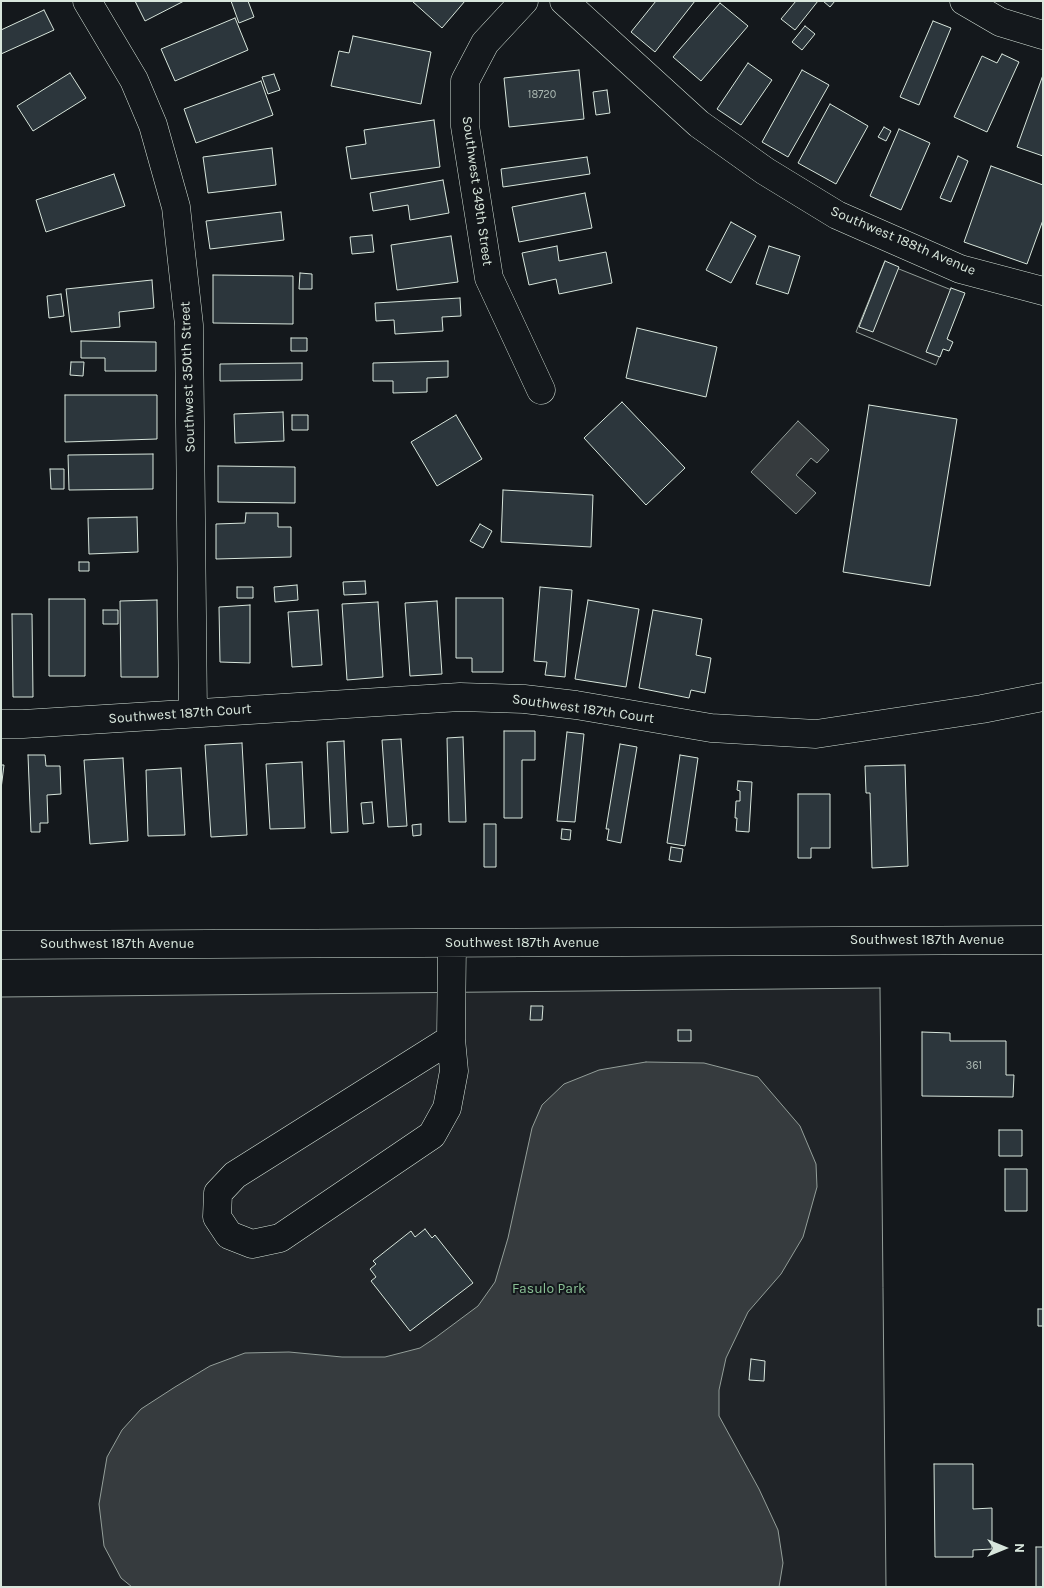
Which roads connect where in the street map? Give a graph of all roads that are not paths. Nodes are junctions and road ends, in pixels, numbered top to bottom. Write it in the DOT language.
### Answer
graph roads {
  1 [pos="88,1"];
  2 [pos="524,1"];
  3 [pos="564,1"];
  4 [pos="964,1"];
  5 [pos="1043,35"];
  6 [pos="1043,291"];
  7 [pos="541,390"];
  8 [pos="1043,697"];
  9 [pos="193,713"];
  10 [pos="1,724"];
  11 [pos="1043,940"];
  12 [pos="452,943"];
  13 [pos="1,945"];
  14 [pos="451,1039"];
  1 -- 9 [label="street, Southwest 350th Street"];
  2 -- 7 [label="street, Southwest 349th Street"];
  3 -- 6 [label="street, Southwest 188th Avenue"];
  4 -- 5 [label="street"];
  8 -- 9 [label="street, Southwest 187th Court"];
  9 -- 10 [label="street, Southwest 187th Court"];
  11 -- 12 [label="street, Southwest 187th Avenue"];
  12 -- 13 [label="street, Southwest 187th Avenue"];
  12 -- 14 [label="street"];
  14 -- 14 [label="street"];
}
